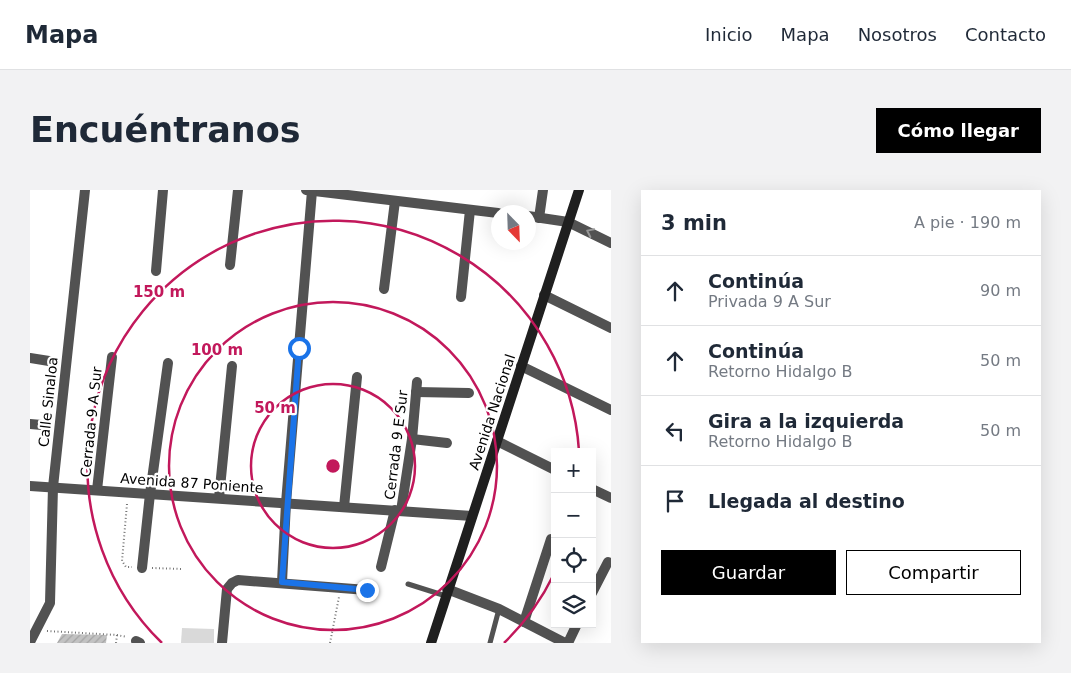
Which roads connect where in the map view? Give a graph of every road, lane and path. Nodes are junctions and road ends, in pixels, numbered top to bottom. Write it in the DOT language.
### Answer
graph roads {
  1 [pos="84,190"];
  2 [pos="163,190"];
  3 [pos="238,190"];
  4 [pos="305,190"];
  5 [pos="543,190"];
  6 [pos="579,190"];
  7 [pos="312,191"];
  8 [pos="395,201"];
  9 [pos="470,210"];
  10 [pos="536,211"];
  11 [pos="491,212"];
  12 [pos="536,217"];
  13 [pos="568,222"];
  14 [pos="611,243"];
  15 [pos="230,265"];
  16 [pos="156,271"];
  17 [pos="384,289"];
  18 [pos="544,295"];
  19 [pos="460,297"];
  20 [pos="611,328"];
  21 [pos="112,357"];
  22 [pos="30,358"];
  23 [pos="49,361"];
  24 [pos="168,363"];
  25 [pos="232,366"];
  26 [pos="521,366"];
  27 [pos="357,377"];
  28 [pos="469,394"];
  29 [pos="611,410"];
  30 [pos="30,424"];
  31 [pos="42,425"];
  32 [pos="412,439"];
  33 [pos="497,442"];
  34 [pos="447,443"];
  35 [pos="551,468"];
  36 [pos="30,486"];
  37 [pos="53,488"];
  38 [pos="97,490"];
  39 [pos="596,491"];
  40 [pos="150,494"];
  41 [pos="219,498"];
  42 [pos="611,498"];
  43 [pos="127,500"];
  44 [pos="286,503"];
  45 [pos="344,507"];
  46 [pos="398,511"];
  47 [pos="472,516"];
  48 [pos="551,539"];
  49 [pos="608,562"];
  50 [pos="381,567"];
  51 [pos="142,568"];
  52 [pos="182,569"];
  53 [pos="282,582"];
  54 [pos="408,584"];
  55 [pos="596,585"];
  56 [pos="341,588"];
  57 [pos="367,590"];
  58 [pos="447,593"];
  59 [pos="499,609"];
  60 [pos="524,622"];
  61 [pos="575,628"];
  62 [pos="35,631"];
  63 [pos="117,635"];
  64 [pos="30,642"];
  65 [pos="138,642"];
  66 [pos="116,643"];
  67 [pos="222,643"];
  68 [pos="330,643"];
  69 [pos="431,643"];
  70 [pos="490,643"];
  71 [pos="566,643"];
  1 -- 37 [label="street, Calle Sinaloa"];
  2 -- 16 [label="street"];
  3 -- 15 [label="street"];
  4 -- 7 [label="street"];
  5 -- 10 [label="street"];
  6 -- 13 [label="main road, Avenida Nacional"];
  7 -- 8 [label="street"];
  7 -- 44 [label="street"];
  8 -- 9 [label="street"];
  8 -- 17 [label="street"];
  9 -- 11 [label="street"];
  9 -- 19 [label="street"];
  12 -- 13 [label="street"];
  14 -- 13 [label="street, one-way"];
  13 -- 18 [label="main road, Avenida Nacional"];
  18 -- 20 [label="street"];
  18 -- 26 [label="main road, Avenida Nacional"];
  21 -- 38 [label="street, Cerrada 9 A Sur"];
  22 -- 23 [label="street"];
  24 -- 40 [label="street"];
  25 -- 41 [label="street"];
  26 -- 29 [label="street"];
  26 -- 33 [label="main road, Avenida Nacional"];
  27 -- 45 [label="street"];
  28 -- 32 [label="street, Cerrada 9 E Sur"];
  30 -- 31 [label="street"];
  32 -- 34 [label="street"];
  32 -- 46 [label="street, Cerrada 9 E Sur"];
  33 -- 35 [label="street"];
  33 -- 47 [label="main road, Avenida Nacional"];
  36 -- 37 [label="street, Avenida 87 Poniente"];
  37 -- 38 [label="street, Avenida 87 Poniente"];
  37 -- 62 [label="street, Calle Sinaloa"];
  38 -- 40 [label="street, Avenida 87 Poniente"];
  39 -- 42 [label="street"];
  40 -- 41 [label="street, Avenida 87 Poniente"];
  40 -- 51 [label="street"];
  41 -- 44 [label="street, Avenida 87 Poniente"];
  43 -- 51 [label="path"];
  44 -- 45 [label="street, Avenida 87 Poniente"];
  44 -- 53 [label="street"];
  45 -- 46 [label="street, Avenida 87 Poniente"];
  46 -- 47 [label="street, Avenida 87 Poniente"];
  46 -- 50 [label="street, Cerrada 9 E Sur"];
  47 -- 58 [label="main road, Avenida Nacional"];
  48 -- 60 [label="street"];
  49 -- 55 [label="street"];
  51 -- 52 [label="path"];
  53 -- 56 [label="street"];
  53 -- 67 [label="street"];
  54 -- 58 [label="lane"];
  56 -- 57 [label="street"];
  56 -- 68 [label="path"];
  58 -- 59 [label="street"];
  58 -- 69 [label="main road, Avenida Nacional"];
  59 -- 60 [label="street"];
  59 -- 70 [label="lane"];
  60 -- 71 [label="street"];
  61 -- 71 [label="street"];
  62 -- 63 [label="path"];
  62 -- 64 [label="street, Calle Sinaloa"];
  63 -- 65 [label="path"];
  63 -- 66 [label="path"];
}
